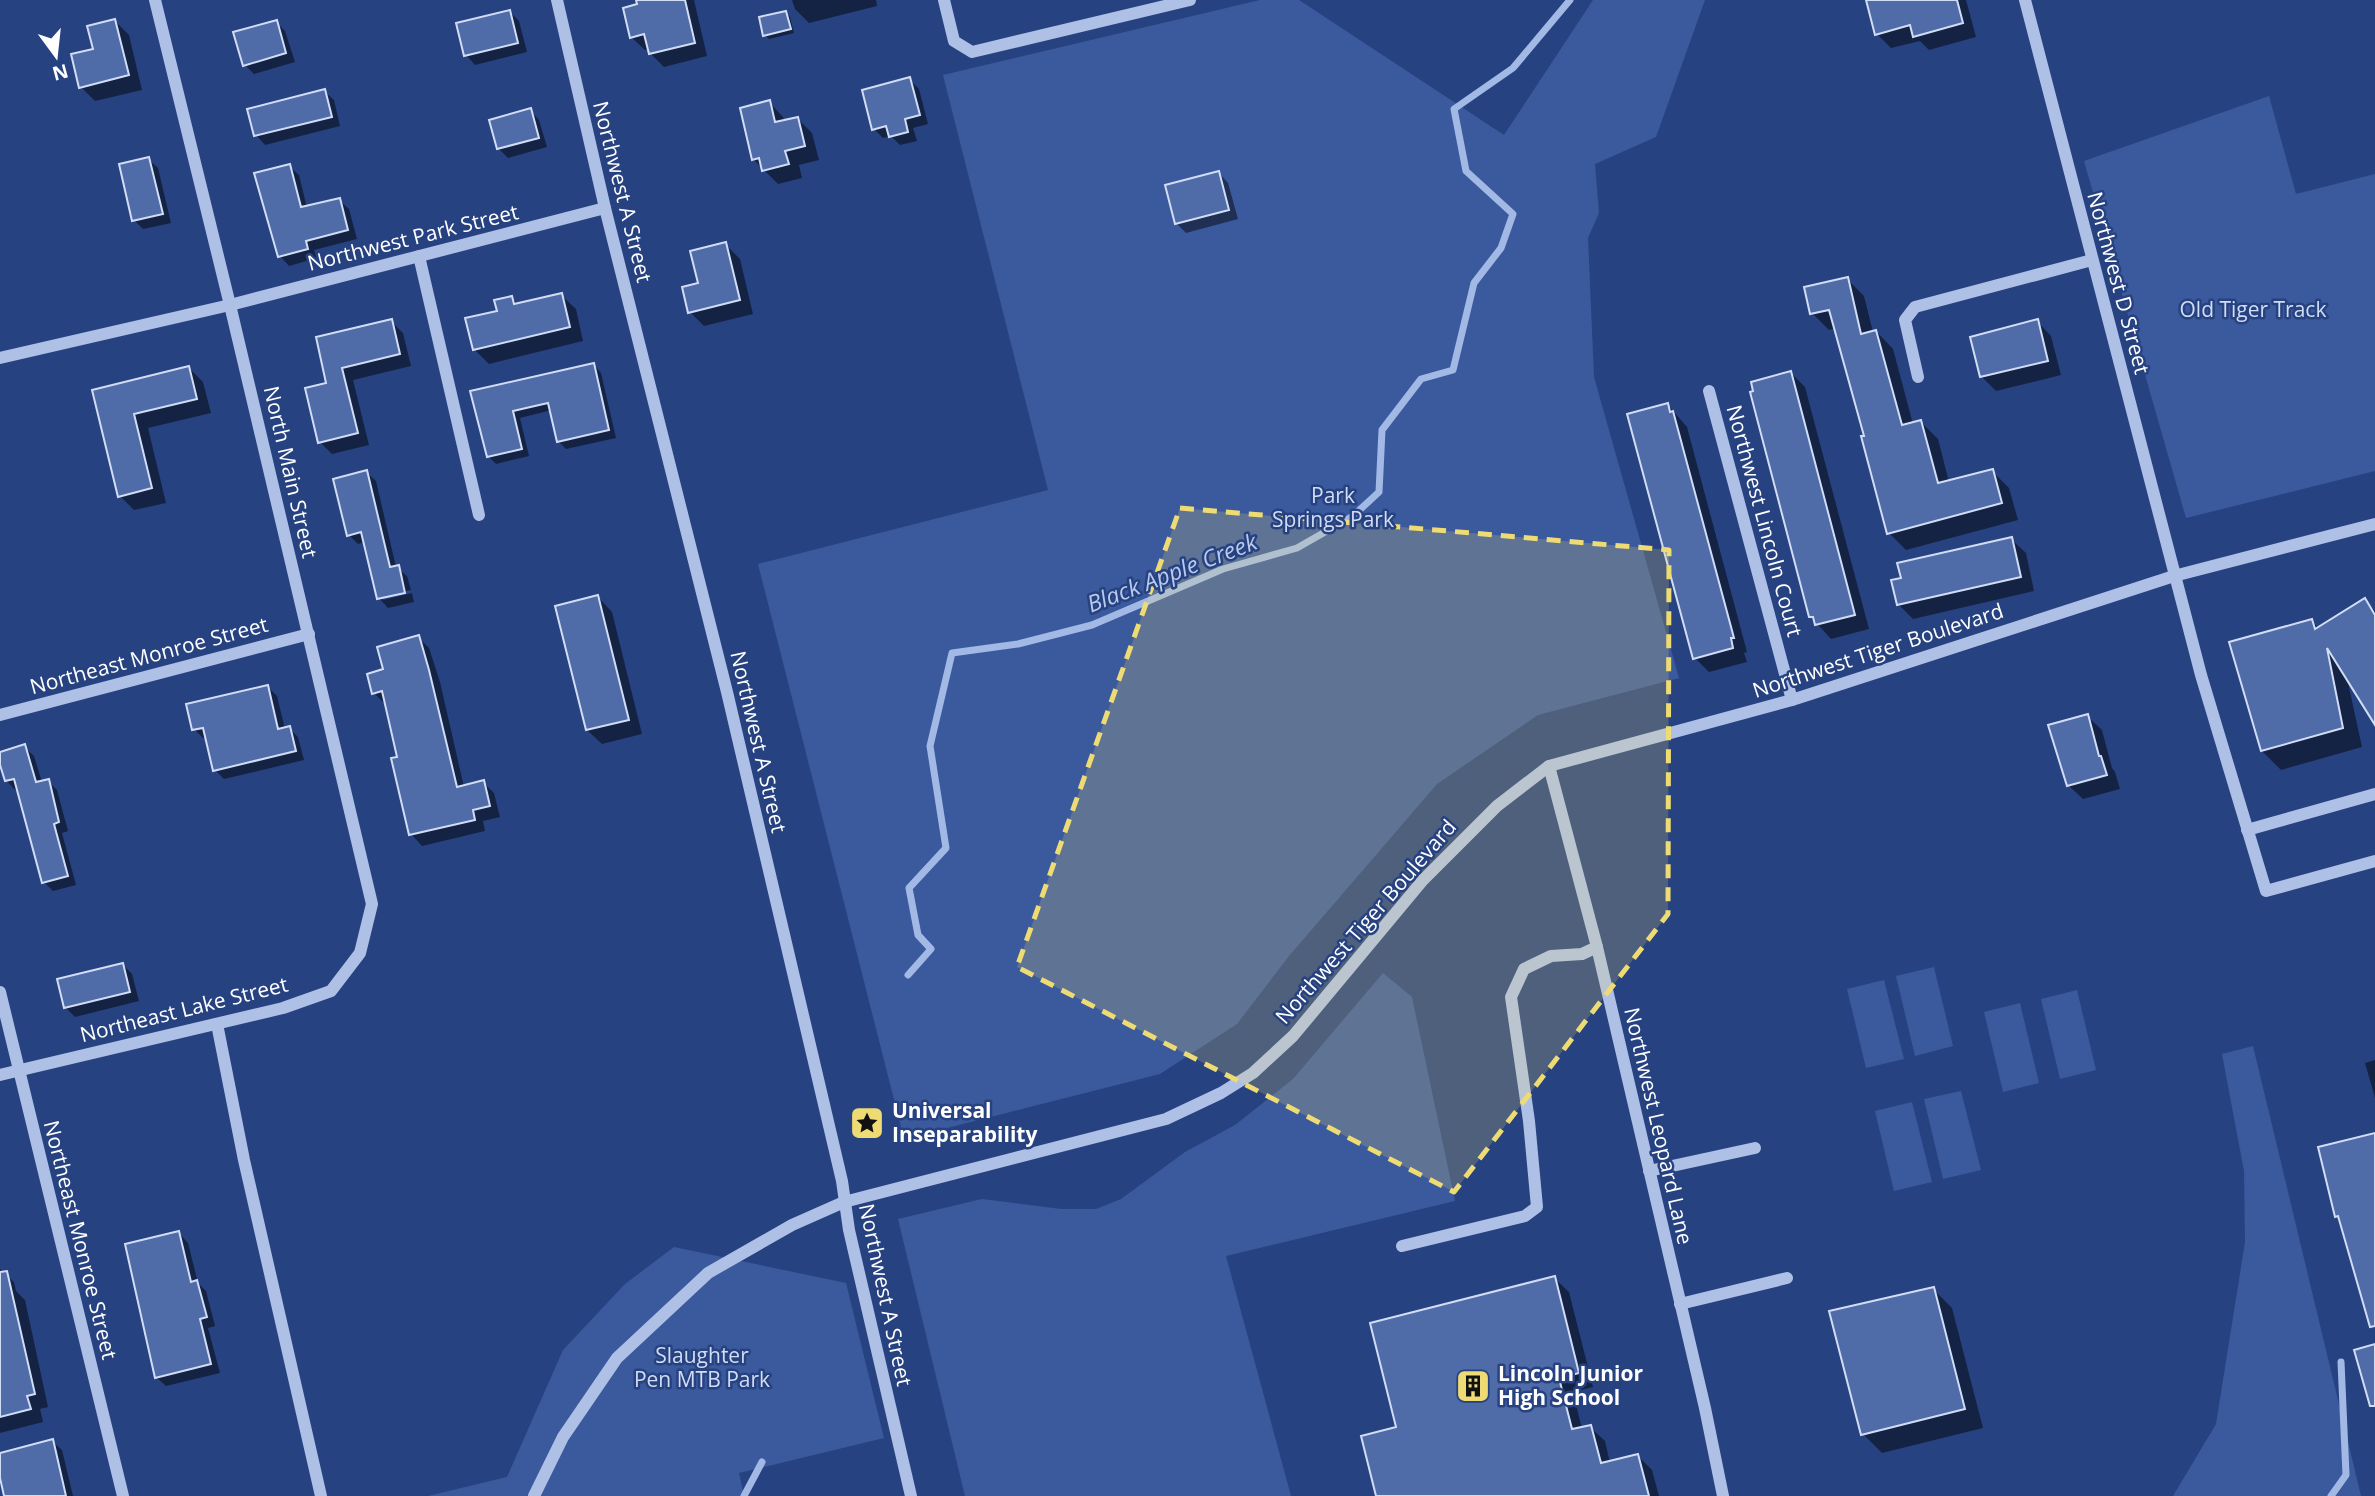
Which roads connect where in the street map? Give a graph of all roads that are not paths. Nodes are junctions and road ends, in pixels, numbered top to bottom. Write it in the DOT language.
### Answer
graph roads {
  1 [pos="155,0"];
  2 [pos="557,0"];
  3 [pos="944,0"];
  4 [pos="1190,0"];
  5 [pos="2025,0"];
  6 [pos="605,208"];
  7 [pos="419,256"];
  8 [pos="2092,260"];
  9 [pos="230,305"];
  10 [pos="0,358"];
  11 [pos="1918,377"];
  12 [pos="1709,391"];
  13 [pos="479,515"];
  14 [pos="2375,524"];
  15 [pos="2174,576"];
  16 [pos="309,634"];
  17 [pos="1792,700"];
  18 [pos="0,715"];
  19 [pos="1549,766"];
  20 [pos="2375,794"];
  21 [pos="2247,830"];
  22 [pos="2375,861"];
  23 [pos="1597,947"];
  24 [pos="360,953"];
  25 [pos="0,992"];
  26 [pos="217,1024"];
  27 [pos="18,1071"];
  28 [pos="0,1075"];
  29 [pos="1755,1148"];
  30 [pos="1649,1171"];
  31 [pos="844,1202"];
  32 [pos="1402,1246"];
  33 [pos="1787,1279"];
  34 [pos="1680,1304"];
  35 [pos="123,1496"];
  36 [pos="321,1496"];
  37 [pos="534,1496"];
  38 [pos="911,1496"];
  39 [pos="1723,1496"];
  1 -- 9 [label="street, North Main Street"];
  2 -- 6 [label="street, Northwest A Street"];
  3 -- 4 [label="street"];
  5 -- 8 [label="street, Northwest D Street"];
  6 -- 7 [label="street, Northwest Park Street"];
  6 -- 31 [label="street, Northwest A Street"];
  7 -- 9 [label="street, Northwest Park Street"];
  7 -- 13 [label="street"];
  8 -- 11 [label="street"];
  8 -- 15 [label="street, Northwest D Street"];
  9 -- 10 [label="street, Northwest Park Street"];
  9 -- 16 [label="street, North Main Street"];
  12 -- 17 [label="street, Northwest Lincoln Court"];
  14 -- 15 [label="street, Northwest Tiger Boulevard"];
  15 -- 17 [label="street, Northwest Tiger Boulevard"];
  15 -- 21 [label="street, Northwest D Street"];
  16 -- 18 [label="street, Northeast Monroe Street"];
  16 -- 24 [label="street, North Main Street"];
  17 -- 19 [label="street, Northwest Tiger Boulevard"];
  19 -- 23 [label="street, Northwest Leopard Lane"];
  19 -- 31 [label="street, Northwest Tiger Boulevard"];
  20 -- 21 [label="street"];
  21 -- 22 [label="street, Northwest D Street"];
  23 -- 30 [label="street, Northwest Leopard Lane"];
  23 -- 32 [label="street"];
  24 -- 26 [label="street, Northeast Lake Street"];
  25 -- 27 [label="street, Northeast Monroe Street"];
  26 -- 27 [label="street, Northeast Lake Street"];
  26 -- 36 [label="street"];
  27 -- 28 [label="street, Northeast Lake Street"];
  27 -- 35 [label="street, Northeast Monroe Street"];
  29 -- 30 [label="street"];
  30 -- 34 [label="street, Northwest Leopard Lane"];
  31 -- 37 [label="street, Northwest Tiger Boulevard"];
  31 -- 38 [label="street, Northwest A Street"];
  33 -- 34 [label="street"];
  34 -- 39 [label="street, Northwest Leopard Lane"];
}
